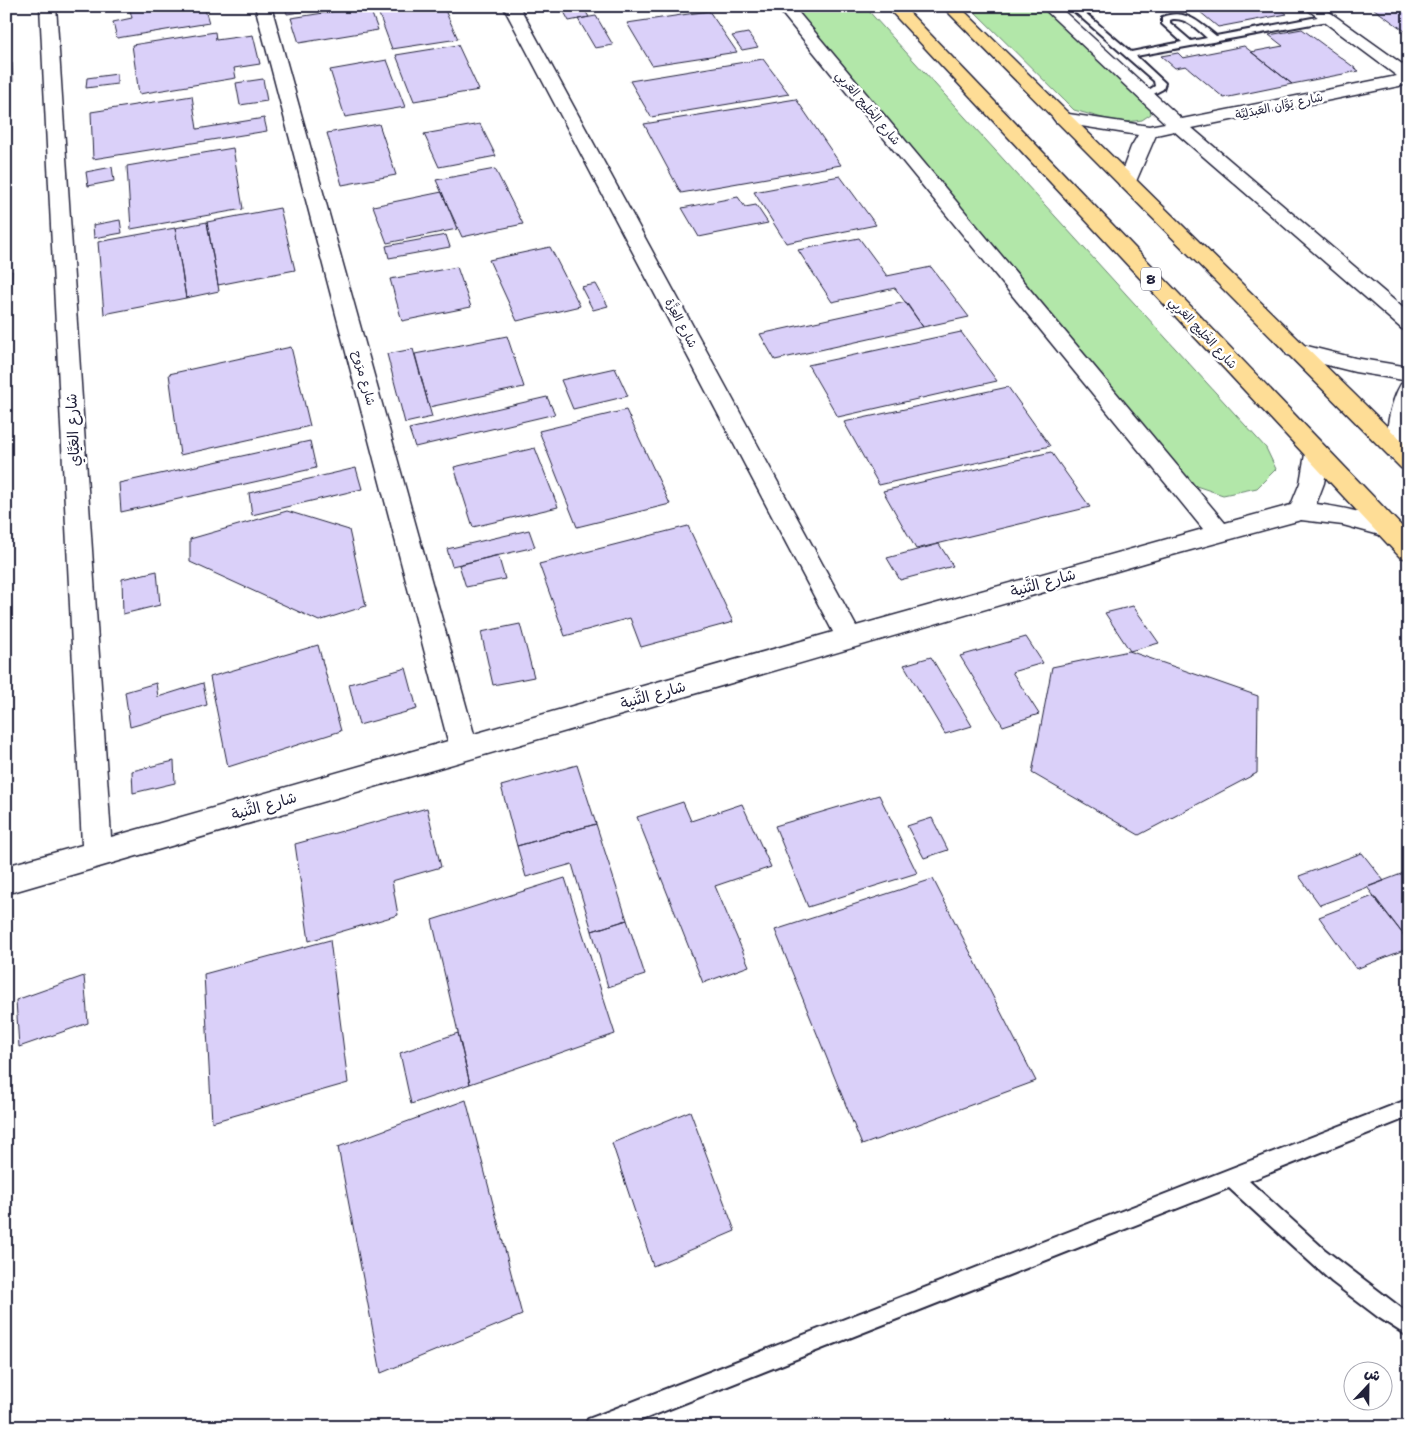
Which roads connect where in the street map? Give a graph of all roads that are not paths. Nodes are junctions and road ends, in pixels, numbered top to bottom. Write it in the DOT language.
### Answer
graph roads {
  1 [pos="48,6"];
  2 [pos="263,6"];
  3 [pos="511,6"];
  4 [pos="784,6"];
  5 [pos="894,6"];
  6 [pos="950,6"];
  7 [pos="1049,6"];
  8 [pos="1072,6"];
  9 [pos="1311,6"];
  10 [pos="1328,18"];
  11 [pos="1214,39"];
  12 [pos="1189,44"];
  13 [pos="1129,55"];
  14 [pos="1409,78"];
  15 [pos="1146,95"];
  16 [pos="1062,118"];
  17 [pos="1179,126"];
  18 [pos="1149,131"];
  19 [pos="1127,182"];
  20 [pos="1409,324"];
  21 [pos="1296,350"];
  22 [pos="1409,374"];
  23 [pos="1409,389"];
  24 [pos="1317,454"];
  25 [pos="1404,458"];
  26 [pos="1300,511"];
  27 [pos="1387,528"];
  28 [pos="1220,534"];
  29 [pos="1409,550"];
  30 [pos="850,639"];
  31 [pos="464,749"];
  32 [pos="97,854"];
  33 [pos="6,880"];
  34 [pos="1409,1108"];
  35 [pos="1232,1178"];
  36 [pos="1409,1327"];
  37 [pos="596,1427"];
  1 -- 32 [label="street, شارع العَيَّاي"];
  2 -- 31 [label="street, شارع مرَوح"];
  3 -- 30 [label="street, شارع العِزَّة"];
  4 -- 28 [label="street, شارع الخَلِيج العَربِي"];
  5 -- 24 [label="highway, شارع الخَلِيج العَربِي / 8"];
  6 -- 16 [label="highway"];
  7 -- 15 [label="street"];
  8 -- 13 [label="lane"];
  9 -- 10 [label="street"];
  10 -- 11 [label="lane"];
  10 -- 14 [label="street"];
  11 -- 12 [label="lane"];
  11 -- 12 [label="lane"];
  12 -- 13 [label="lane"];
  13 -- 15 [label="lane"];
  14 -- 17 [label="street, شارع يَوَّان العَبدَلِيَّة"];
  15 -- 17 [label="street"];
  16 -- 18 [label="street, شارع يَوَّان العَبدَلِيَّة"];
  16 -- 19 [label="highway"];
  17 -- 18 [label="street, شارع يَوَّان العَبدَلِيَّة"];
  17 -- 20 [label="street"];
  18 -- 19 [label="street"];
  19 -- 21 [label="highway"];
  21 -- 22 [label="street"];
  21 -- 25 [label="highway"];
  23 -- 25 [label="street"];
  24 -- 26 [label="street"];
  24 -- 27 [label="highway, شارع الخَلِيج العَربِي / 8"];
  26 -- 27 [label="street, شارع الثَّنية"];
  26 -- 28 [label="street, شارع الثَّنية"];
  27 -- 29 [label="highway, شارع الخَلِيج العَربِي / 8"];
  28 -- 30 [label="street, شارع الثَّنية"];
  30 -- 31 [label="street, شارع الثَّنية"];
  31 -- 32 [label="street, شارع الثَّنية"];
  32 -- 33 [label="street, شارع الثَّنية"];
  34 -- 35 [label="lane"];
  35 -- 36 [label="lane"];
  35 -- 37 [label="lane"];
}
